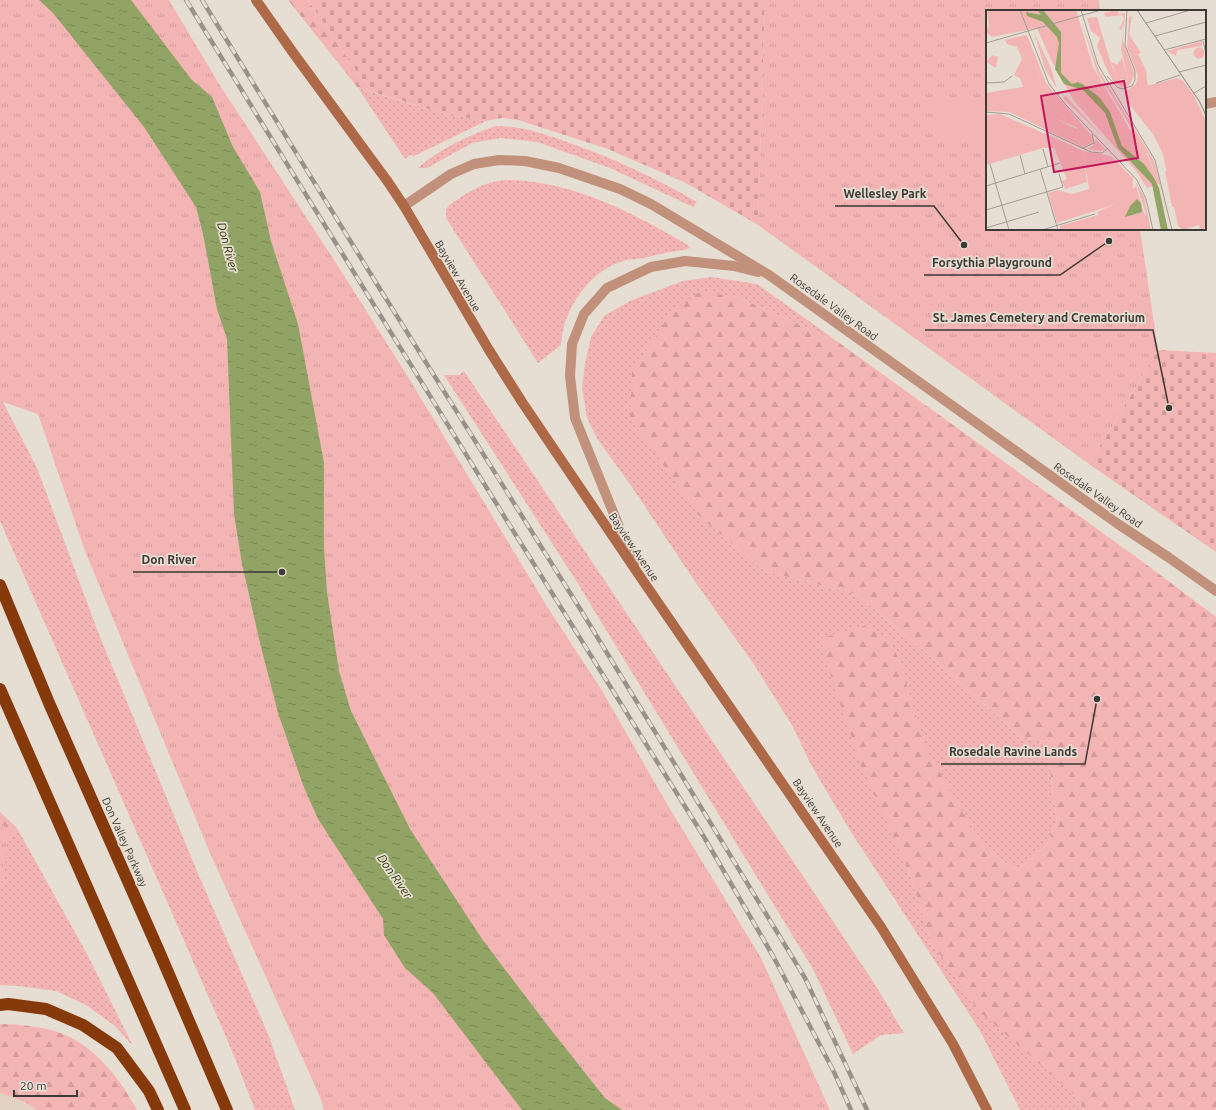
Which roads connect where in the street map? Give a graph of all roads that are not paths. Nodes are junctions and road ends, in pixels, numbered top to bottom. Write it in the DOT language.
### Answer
graph roads {
  1 [pos="256,0"];
  2 [pos="1216,102"];
  3 [pos="1206,104"];
  4 [pos="404,206"];
  5 [pos="769,275"];
  6 [pos="639,575"];
  7 [pos="0,585"];
  8 [pos="1216,591"];
  9 [pos="0,689"];
  10 [pos="0,1005"];
  11 [pos="158,1110"];
  12 [pos="185,1110"];
  13 [pos="227,1110"];
  14 [pos="987,1110"];
  1 -- 4 [label="main road, Bayview Avenue"];
  2 -- 3 [label="street"];
  4 -- 5 [label="street, Rosedale Valley Road"];
  4 -- 6 [label="main road, Bayview Avenue"];
  5 -- 6 [label="street"];
  5 -- 8 [label="street, Rosedale Valley Road"];
  6 -- 14 [label="main road, Bayview Avenue"];
  7 -- 13 [label="highway, Don Valley Parkway"];
  9 -- 12 [label="highway"];
  10 -- 11 [label="highway"];
}
